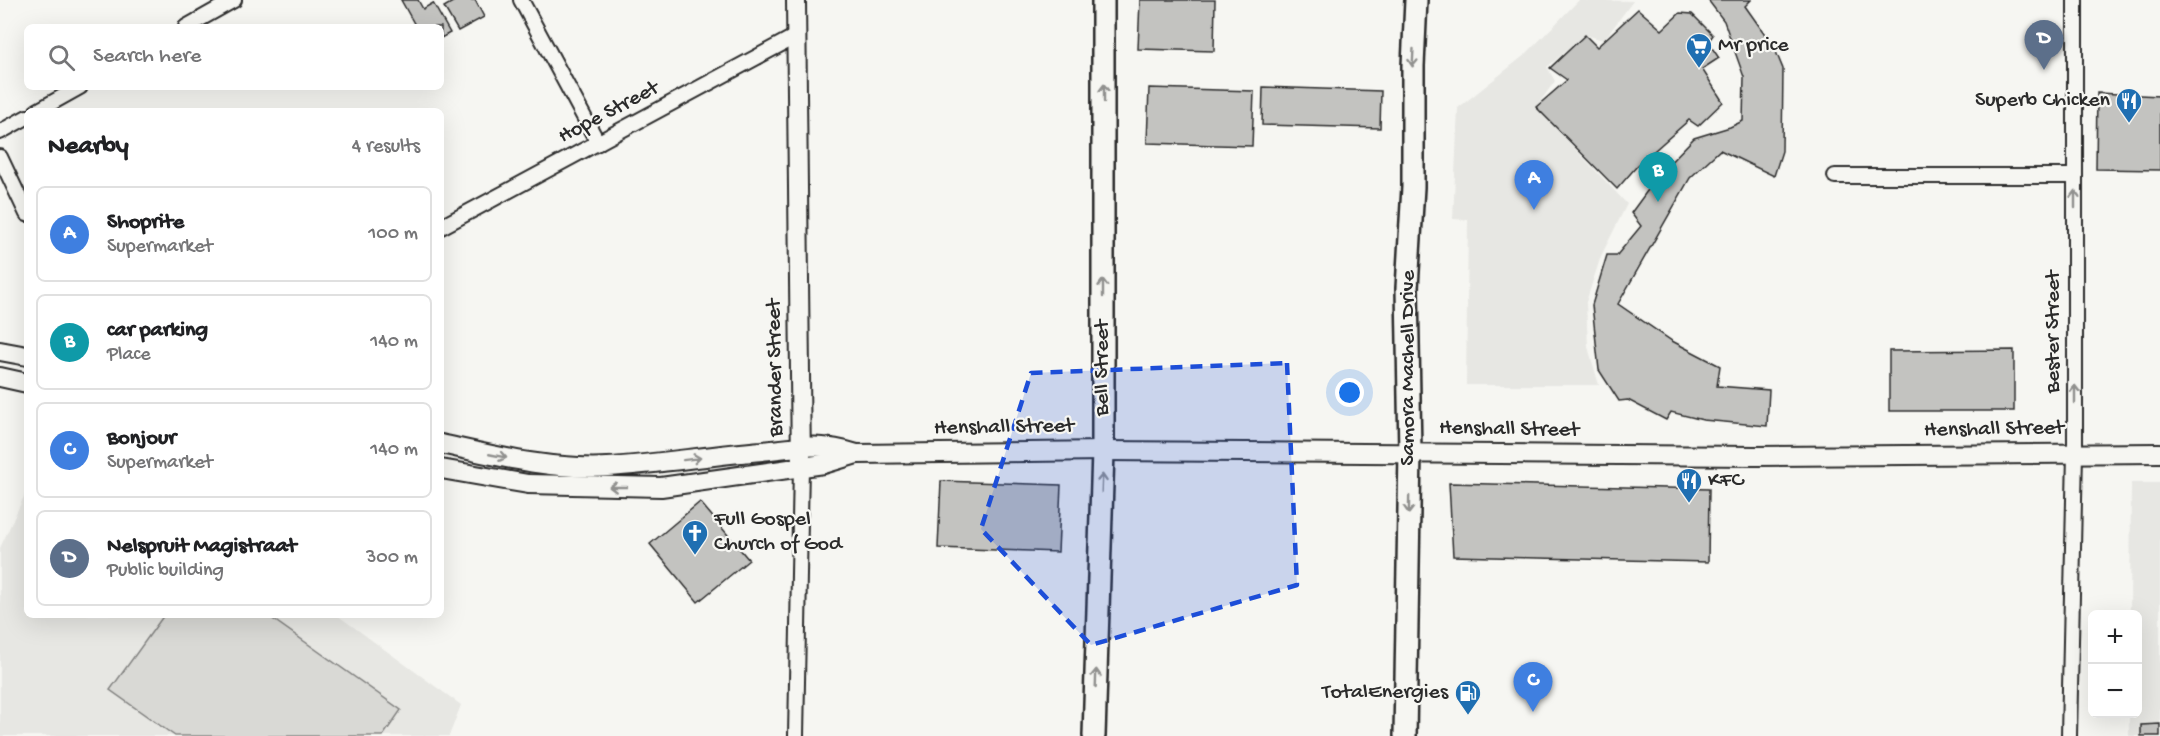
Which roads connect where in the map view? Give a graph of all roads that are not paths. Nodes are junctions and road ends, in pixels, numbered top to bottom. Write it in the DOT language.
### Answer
graph roads {
  1 [pos="234,0"];
  2 [pos="521,0"];
  3 [pos="796,0"];
  4 [pos="1103,0"];
  5 [pos="1416,0"];
  6 [pos="2075,0"];
  7 [pos="191,24"];
  8 [pos="796,36"];
  9 [pos="75,90"];
  10 [pos="42,108"];
  11 [pos="24,119"];
  12 [pos="0,132"];
  13 [pos="598,142"];
  14 [pos="0,157"];
  15 [pos="1835,176"];
  16 [pos="2075,176"];
  17 [pos="24,208"];
  18 [pos="444,224"];
  19 [pos="0,351"];
  20 [pos="24,355"];
  21 [pos="0,376"];
  22 [pos="24,382"];
  23 [pos="444,445"];
  24 [pos="801,446"];
  25 [pos="1103,451"];
  26 [pos="1410,452"];
  27 [pos="2075,453"];
  28 [pos="2160,453"];
  29 [pos="856,454"];
  30 [pos="801,466"];
  31 [pos="444,470"];
  32 [pos="796,736"];
  33 [pos="1094,736"];
  34 [pos="1405,736"];
  35 [pos="2069,736"];
  1 -- 7 [label="street"];
  2 -- 13 [label="street"];
  3 -- 8 [label="street, Brander Street"];
  25 -- 4 [label="main road, Bell Street, one-way"];
  5 -- 26 [label="main road, Samora Machell Drive, one-way"];
  6 -- 16 [label="street, Bester Street"];
  8 -- 13 [label="street, Hope Street"];
  8 -- 24 [label="street, Brander Street"];
  9 -- 10 [label="street"];
  11 -- 12 [label="street"];
  13 -- 18 [label="street, Hope Street"];
  14 -- 17 [label="street"];
  15 -- 16 [label="street"];
  27 -- 16 [label="street, Bester Street, one-way"];
  19 -- 20 [label="street"];
  21 -- 22 [label="street"];
  23 -- 24 [label="street, Henshall Street, one-way"];
  24 -- 29 [label="street, Henshall Street"];
  24 -- 30 [label="street, Brander Street"];
  25 -- 26 [label="street, Henshall Street"];
  25 -- 29 [label="street, Henshall Street"];
  33 -- 25 [label="main road, Bell Street, one-way"];
  26 -- 27 [label="street, Henshall Street"];
  26 -- 34 [label="main road, Samora Machell Drive, one-way"];
  27 -- 28 [label="street, Henshall Street"];
  27 -- 35 [label="street, Bester Street"];
  29 -- 30 [label="street, Henshall Street"];
  30 -- 31 [label="street, Henshall Street, one-way"];
  30 -- 32 [label="street, Brander Street"];
}
